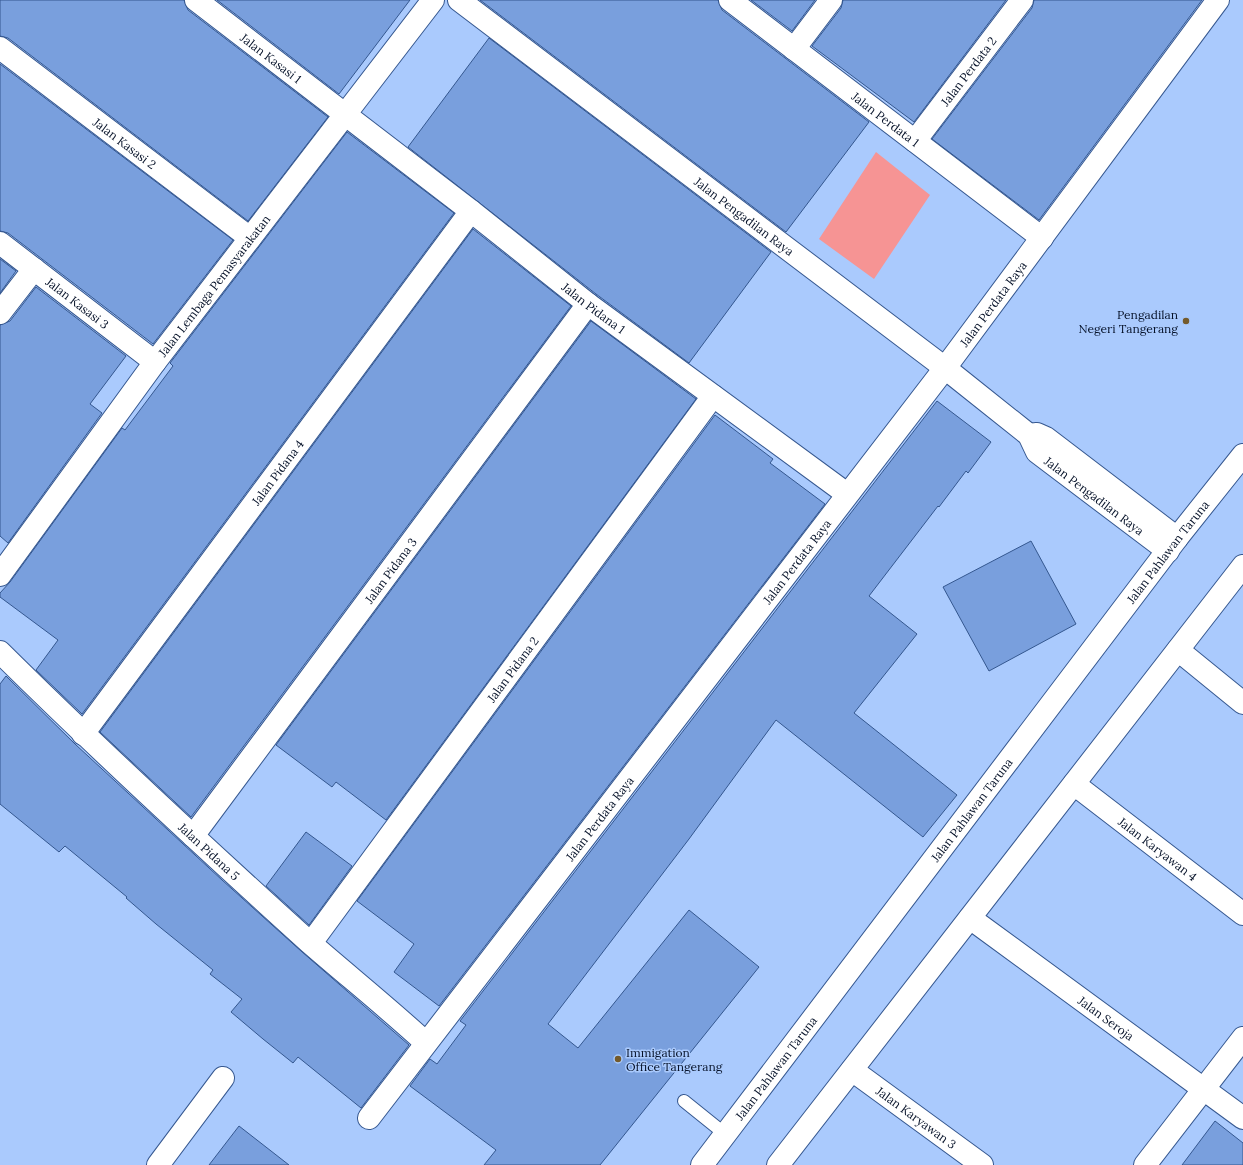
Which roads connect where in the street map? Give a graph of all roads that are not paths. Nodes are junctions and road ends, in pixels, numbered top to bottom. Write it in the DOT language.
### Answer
graph roads {
  1 [pos="196,0"];
  2 [pos="433,0"];
  3 [pos="459,0"];
  4 [pos="730,0"];
  5 [pos="831,0"];
  6 [pos="1022,0"];
  7 [pos="1218,0"];
  8 [pos="0,48"];
  9 [pos="794,49"];
  10 [pos="346,115"];
  11 [pos="915,141"];
  12 [pos="471,211"];
  13 [pos="250,238"];
  14 [pos="1042,238"];
  15 [pos="0,243"];
  16 [pos="34,269"];
  17 [pos="588,304"];
  18 [pos="0,313"];
  19 [pos="155,362"];
  20 [pos="945,368"];
  21 [pos="713,396"];
  22 [pos="1243,455"];
  23 [pos="847,494"];
  24 [pos="1173,544"];
  25 [pos="1242,569"];
  26 [pos="0,575"];
  27 [pos="1178,650"];
  28 [pos="0,652"];
  29 [pos="1243,703"];
  30 [pos="83,734"];
  31 [pos="1074,784"];
  32 [pos="193,836"];
  33 [pos="1243,914"];
  34 [pos="970,918"];
  35 [pos="311,943"];
  36 [pos="1243,1038"];
  37 [pos="426,1043"];
  38 [pos="852,1070"];
  39 [pos="223,1078"];
  40 [pos="1204,1089"];
  41 [pos="684,1101"];
  42 [pos="369,1118"];
  43 [pos="1243,1118"];
  44 [pos="725,1134"];
  45 [pos="158,1165"];
  46 [pos="702,1165"];
  47 [pos="778,1165"];
  48 [pos="982,1165"];
  49 [pos="1145,1165"];
  1 -- 10 [label="street, Jalan Kasasi 1"];
  2 -- 10 [label="street, Jalan Lembaga Pemasyarakatan"];
  3 -- 20 [label="street, Jalan Pengadilan Raya"];
  4 -- 9 [label="street, Jalan Perdata 1"];
  5 -- 9 [label="street"];
  6 -- 11 [label="street, Jalan Perdata 2"];
  7 -- 14 [label="street, Jalan Perdata Raya"];
  8 -- 13 [label="street, Jalan Kasasi 2"];
  9 -- 11 [label="street, Jalan Perdata 1"];
  10 -- 12 [label="street, Jalan Pidana 1"];
  10 -- 13 [label="street, Jalan Lembaga Pemasyarakatan"];
  11 -- 14 [label="street, Jalan Perdata 1"];
  12 -- 17 [label="street, Jalan Pidana 1"];
  12 -- 30 [label="street, Jalan Pidana 4"];
  13 -- 19 [label="street, Jalan Lembaga Pemasyarakatan"];
  14 -- 20 [label="street, Jalan Perdata Raya"];
  15 -- 16 [label="street, Jalan Kasasi 3"];
  16 -- 18 [label="street"];
  16 -- 19 [label="street, Jalan Kasasi 3"];
  17 -- 21 [label="street, Jalan Pidana 1"];
  17 -- 32 [label="street, Jalan Pidana 3"];
  19 -- 26 [label="street, Jalan Lembaga Pemasyarakatan"];
  20 -- 23 [label="street, Jalan Perdata Raya"];
  20 -- 24 [label="street, Jalan Pengadilan Raya"];
  21 -- 23 [label="street, Jalan Pidana 1"];
  21 -- 35 [label="street, Jalan Pidana 2"];
  22 -- 24 [label="street, Jalan Pahlawan Taruna"];
  23 -- 37 [label="street, Jalan Perdata Raya"];
  24 -- 44 [label="street, Jalan Pahlawan Taruna"];
  25 -- 27 [label="street"];
  27 -- 29 [label="street"];
  27 -- 31 [label="street"];
  28 -- 30 [label="street, Jalan Pidana 5"];
  30 -- 32 [label="street, Jalan Pidana 5"];
  31 -- 33 [label="street, Jalan Karyawan 4"];
  31 -- 34 [label="street"];
  32 -- 35 [label="street, Jalan Pidana 5"];
  34 -- 38 [label="street"];
  34 -- 40 [label="street, Jalan Seroja"];
  35 -- 37 [label="street, Jalan Pidana 5"];
  36 -- 40 [label="street"];
  37 -- 42 [label="street, Jalan Perdata Raya"];
  38 -- 47 [label="street"];
  38 -- 48 [label="street, Jalan Karyawan 3"];
  39 -- 45 [label="street"];
  40 -- 43 [label="street, Jalan Seroja"];
  40 -- 49 [label="street"];
  41 -- 44 [label="lane"];
  44 -- 46 [label="street, Jalan Pahlawan Taruna"];
}
